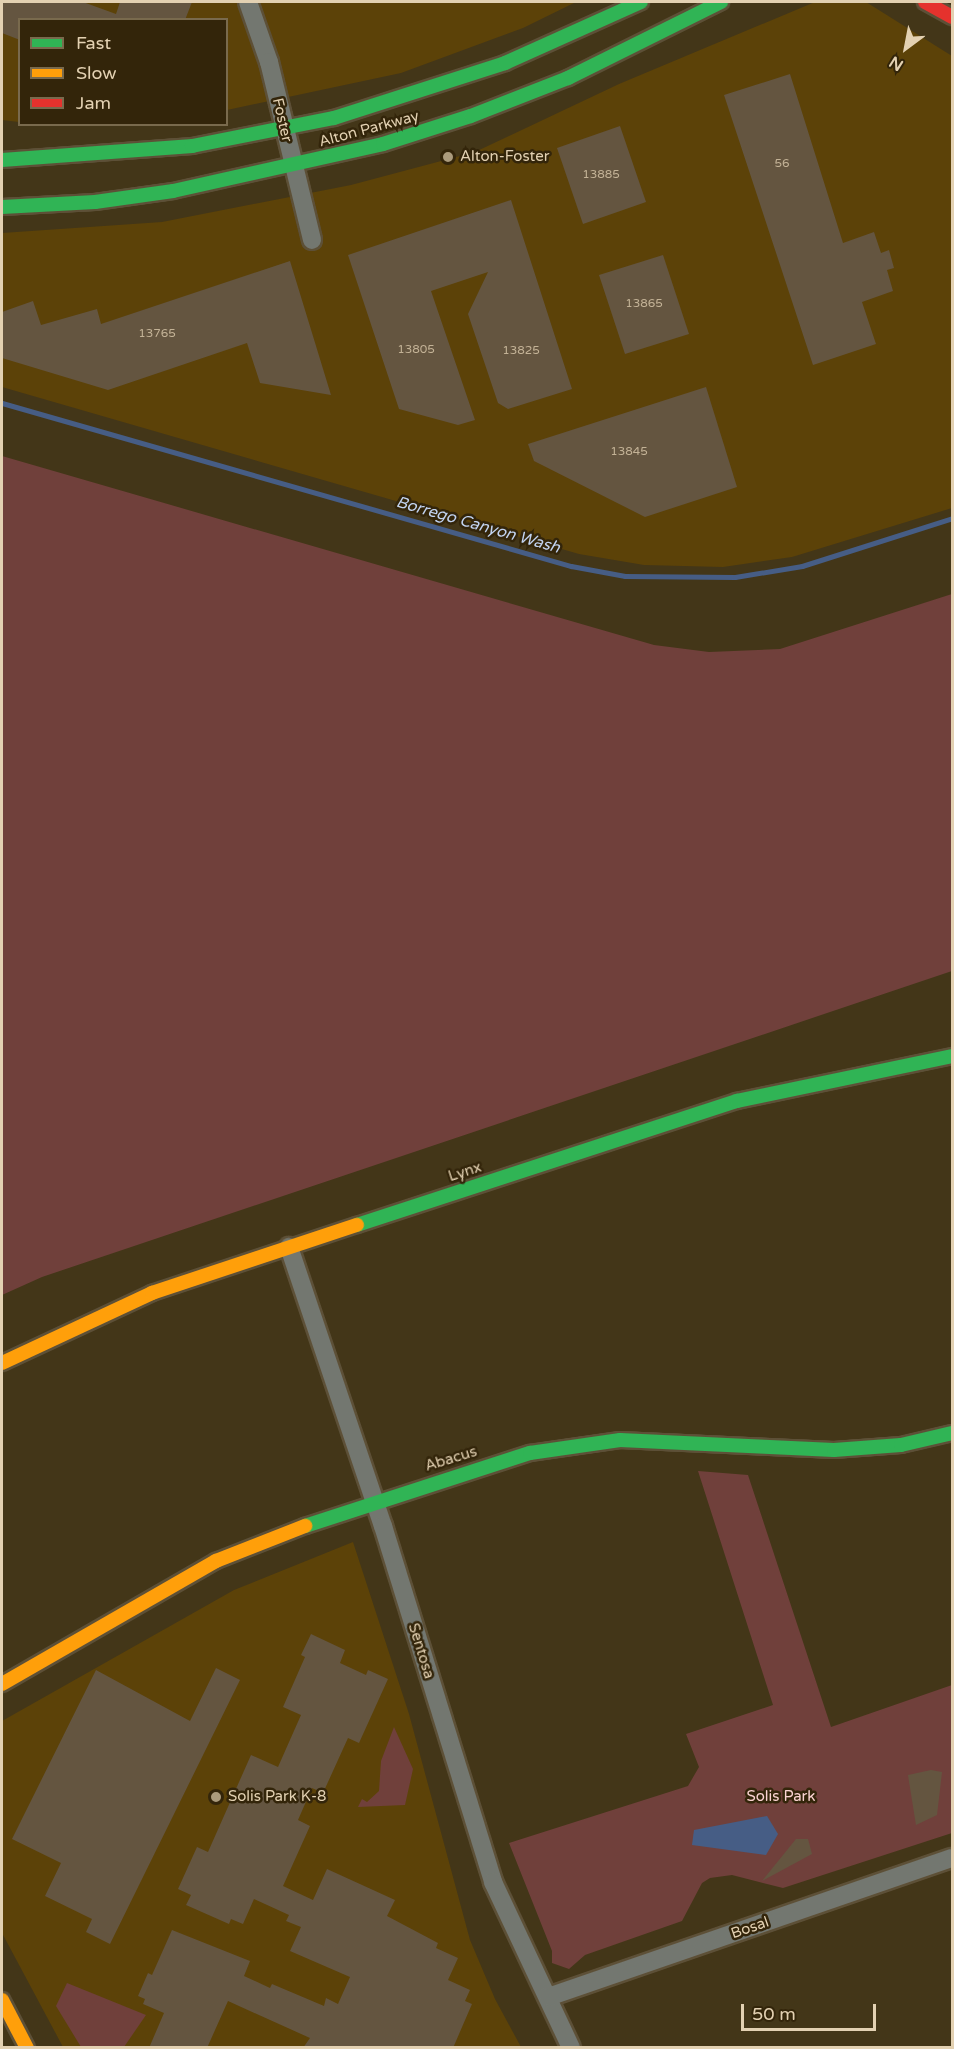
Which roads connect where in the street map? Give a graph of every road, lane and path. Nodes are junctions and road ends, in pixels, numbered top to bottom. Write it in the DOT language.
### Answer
graph roads {
  1 [pos="248,2"];
  2 [pos="641,2"];
  3 [pos="721,2"];
  4 [pos="925,2"];
  5 [pos="952,17"];
  6 [pos="284,130"];
  7 [pos="2,160"];
  8 [pos="293,166"];
  9 [pos="2,207"];
  10 [pos="312,240"];
  11 [pos="952,1056"];
  12 [pos="289,1247"];
  13 [pos="2,1363"];
  14 [pos="952,1433"];
  15 [pos="374,1501"];
  16 [pos="2,1684"];
  17 [pos="952,1858"];
  18 [pos="548,1997"];
  19 [pos="2,2000"];
  20 [pos="27,2048"];
  21 [pos="571,2048"];
  1 -- 6 [label="street, Foster"];
  2 -- 6 [label="street, Alton Parkway"];
  3 -- 8 [label="street, Alton Parkway"];
  4 -- 5 [label="street"];
  6 -- 7 [label="street, Alton Parkway"];
  6 -- 8 [label="street, Foster"];
  8 -- 9 [label="street, Alton Parkway"];
  8 -- 10 [label="street, Foster"];
  11 -- 12 [label="street, Lynx"];
  12 -- 13 [label="street, Lynx"];
  12 -- 15 [label="street, Sentosa"];
  14 -- 15 [label="street, Abacus"];
  15 -- 16 [label="street, Abacus"];
  15 -- 18 [label="street, Sentosa"];
  17 -- 18 [label="street, Bosal"];
  18 -- 21 [label="street, Sentosa"];
  19 -- 20 [label="street"];
}
